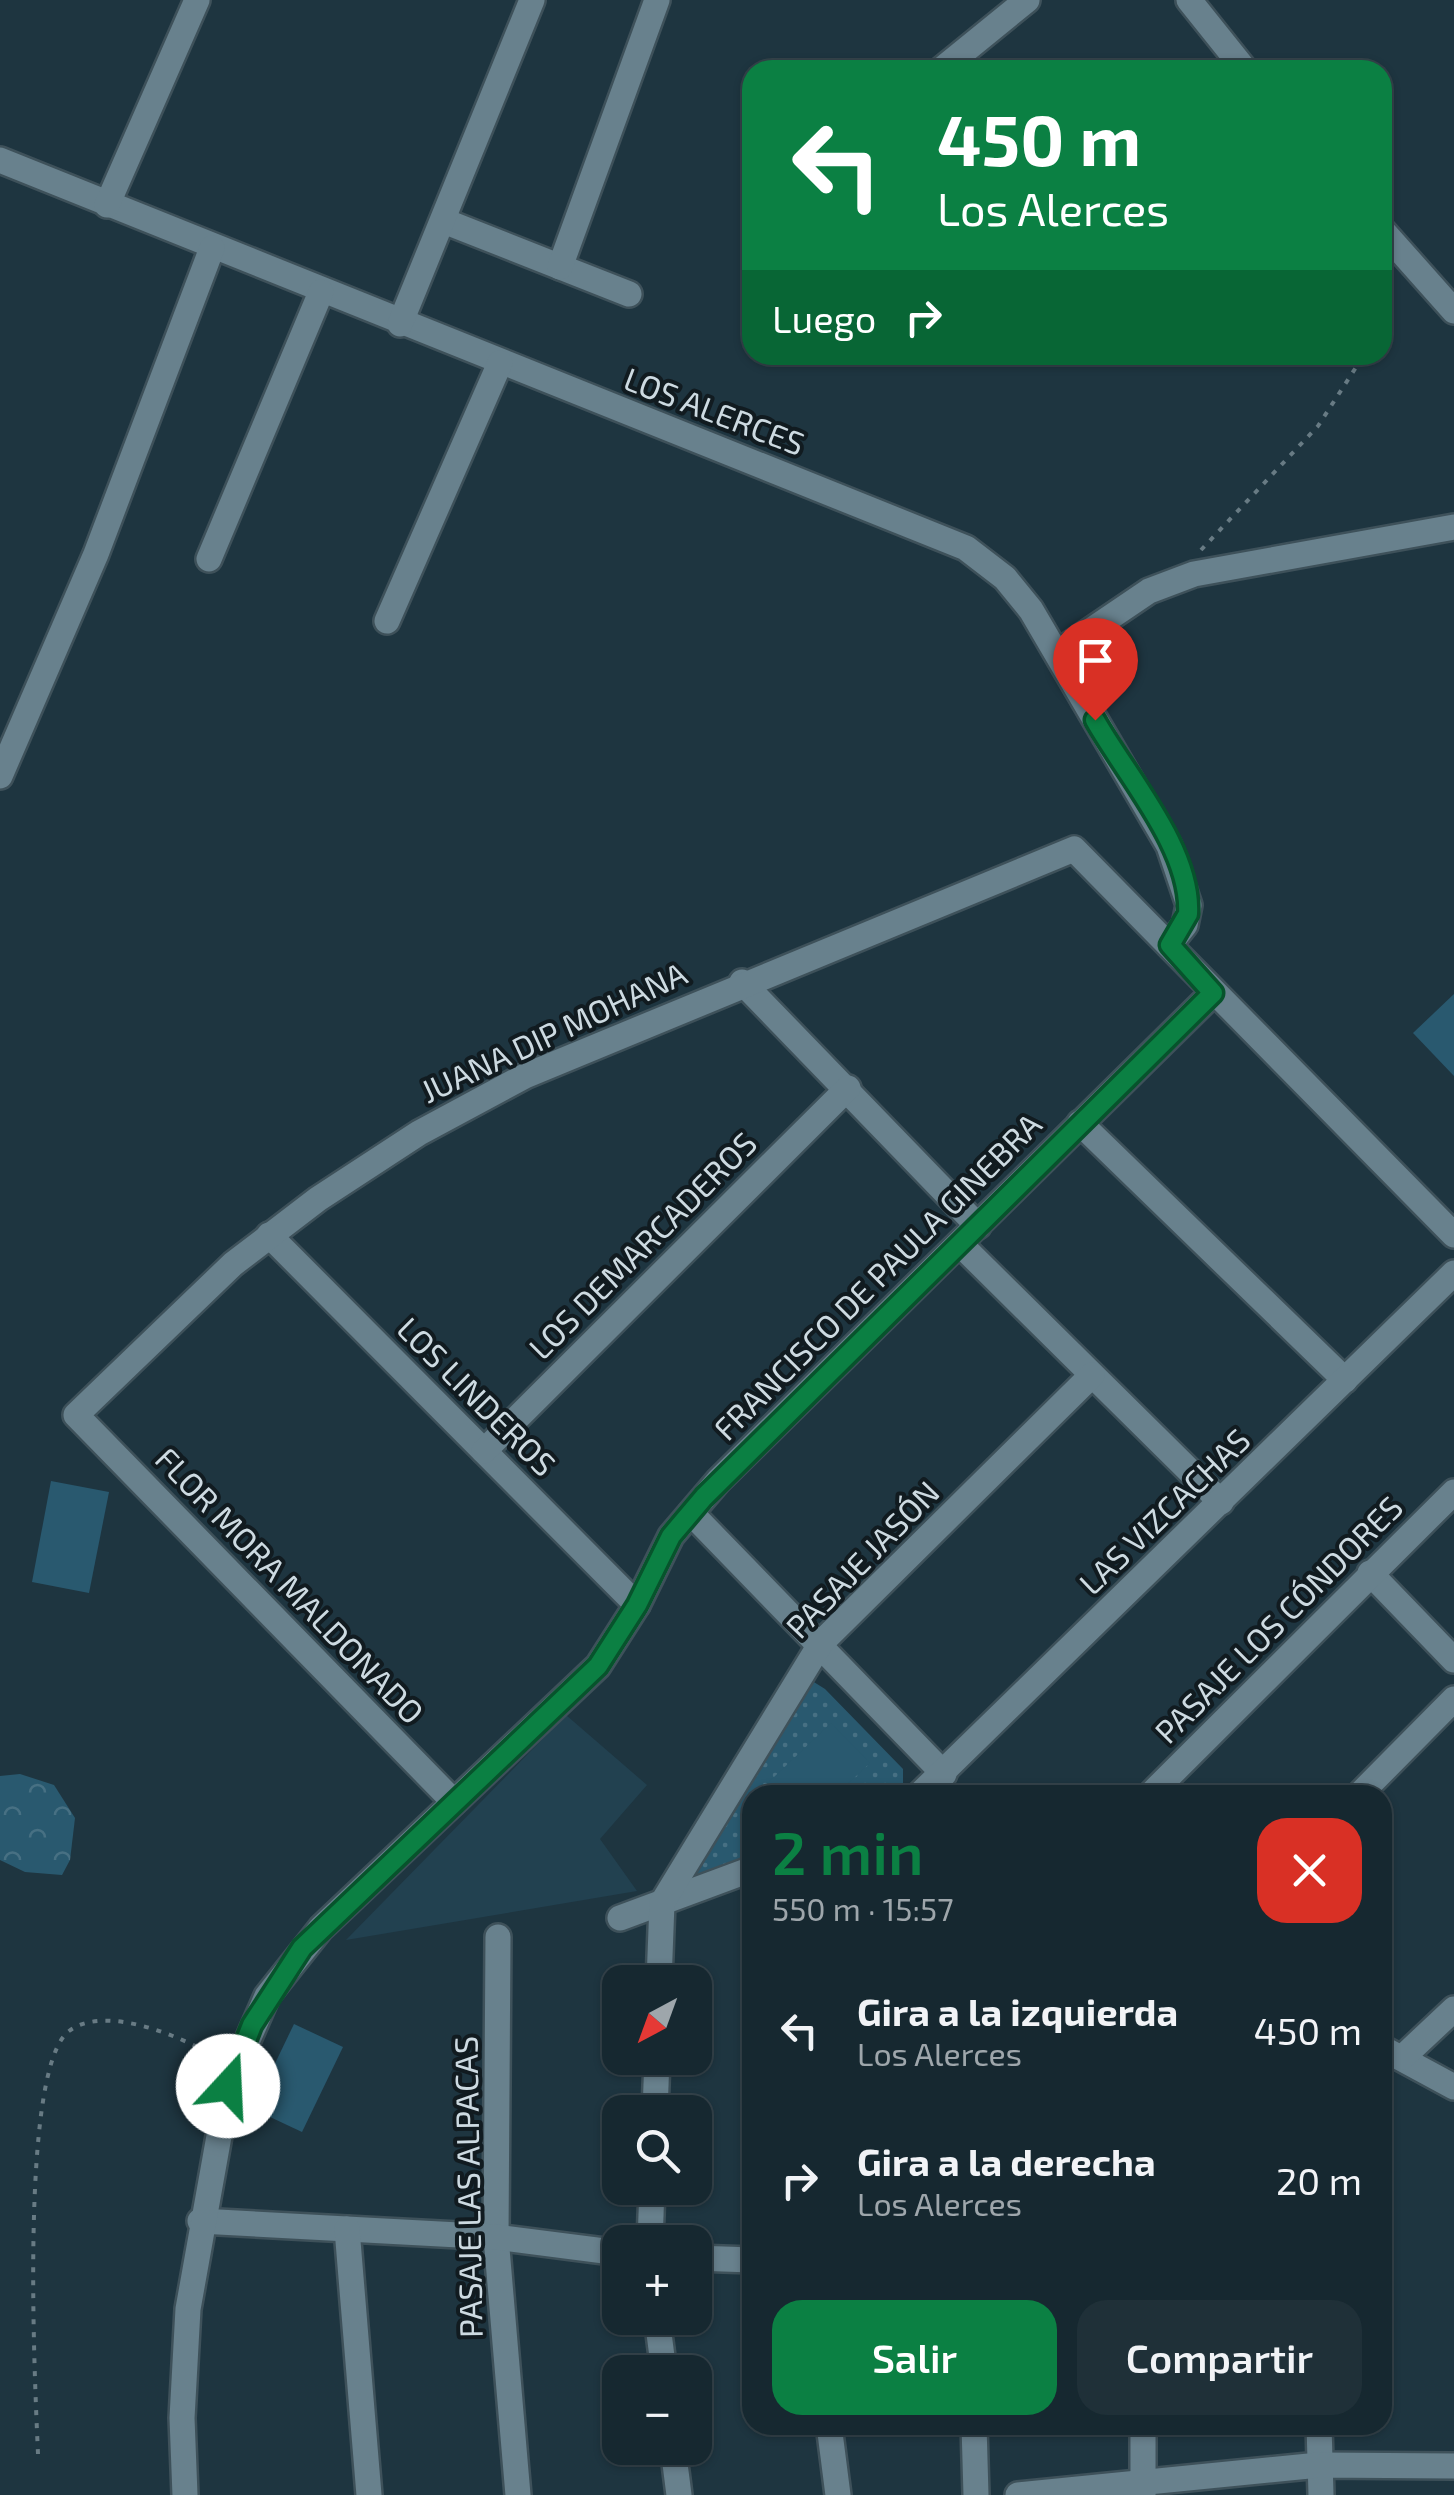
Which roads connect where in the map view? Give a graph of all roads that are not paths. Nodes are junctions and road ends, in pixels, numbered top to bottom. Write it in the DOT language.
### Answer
graph roads {
  1 [pos="196,0"];
  2 [pos="532,0"];
  3 [pos="657,0"];
  4 [pos="1027,0"];
  5 [pos="1188,0"];
  6 [pos="953,60"];
  7 [pos="1237,60"];
  8 [pos="0,160"];
  9 [pos="108,204"];
  10 [pos="444,221"];
  11 [pos="1392,241"];
  12 [pos="212,248"];
  13 [pos="560,267"];
  14 [pos="321,292"];
  15 [pos="629,294"];
  16 [pos="1454,311"];
  17 [pos="400,324"];
  18 [pos="500,363"];
  19 [pos="1454,527"];
  20 [pos="209,559"];
  21 [pos="386,622"];
  22 [pos="1059,652"];
  23 [pos="0,776"];
  24 [pos="1170,945"];
  25 [pos="742,982"];
  26 [pos="1213,993"];
  27 [pos="848,1088"];
  28 [pos="1080,1123"];
  29 [pos="1454,1234"];
  30 [pos="270,1235"];
  31 [pos="969,1235"];
  32 [pos="1454,1273"];
  33 [pos="1092,1374"];
  34 [pos="1345,1380"];
  35 [pos="76,1415"];
  36 [pos="484,1451"];
  37 [pos="1454,1492"];
  38 [pos="1221,1502"];
  39 [pos="691,1513"];
  40 [pos="1370,1572"];
  41 [pos="637,1605"];
  42 [pos="821,1643"];
  43 [pos="1454,1660"];
  44 [pos="1454,1700"];
  45 [pos="944,1774"];
  46 [pos="931,1785"];
  47 [pos="1160,1785"];
  48 [pos="1369,1785"];
  49 [pos="454,1802"];
  50 [pos="742,1873"];
  51 [pos="662,1903"];
  52 [pos="620,1918"];
  53 [pos="498,1937"];
  54 [pos="660,1965"];
  55 [pos="1454,2009"];
  56 [pos="1393,2053"];
  57 [pos="1454,2086"];
  58 [pos="200,2221"];
  59 [pos="348,2229"];
  60 [pos="496,2237"];
  61 [pos="602,2251"];
  62 [pos="712,2259"];
  63 [pos="742,2260"];
  64 [pos="831,2435"];
  65 [pos="974,2435"];
  66 [pos="1143,2435"];
  67 [pos="1319,2435"];
  68 [pos="675,2465"];
  69 [pos="1319,2465"];
  70 [pos="1454,2466"];
  71 [pos="1142,2489"];
  72 [pos="185,2495"];
  73 [pos="369,2495"];
  74 [pos="518,2495"];
  75 [pos="679,2495"];
  76 [pos="838,2495"];
  77 [pos="976,2495"];
  78 [pos="1018,2495"];
  79 [pos="1321,2495"];
  1 -- 9 [label="street"];
  2 -- 10 [label="street"];
  3 -- 13 [label="street"];
  4 -- 6 [label="street"];
  5 -- 7 [label="street"];
  8 -- 9 [label="street, LOS ALERCES"];
  9 -- 12 [label="street, LOS ALERCES"];
  10 -- 13 [label="street"];
  10 -- 17 [label="street"];
  11 -- 16 [label="street"];
  12 -- 14 [label="street, LOS ALERCES"];
  12 -- 23 [label="street"];
  13 -- 15 [label="street"];
  14 -- 17 [label="street, LOS ALERCES"];
  14 -- 20 [label="street"];
  17 -- 18 [label="street, LOS ALERCES"];
  18 -- 21 [label="street"];
  18 -- 22 [label="street, LOS ALERCES"];
  19 -- 22 [label="street"];
  22 -- 24 [label="street, LOS ALERCES"];
  24 -- 25 [label="street, JUANA DIP MOHANA"];
  24 -- 26 [label="street"];
  25 -- 27 [label="street"];
  25 -- 30 [label="street, JUANA DIP MOHANA"];
  26 -- 28 [label="street, FRANCISCO DE PAULA GINEBRA"];
  26 -- 29 [label="street"];
  27 -- 31 [label="street"];
  27 -- 36 [label="street, LOS DEMARCADEROS"];
  28 -- 31 [label="street, FRANCISCO DE PAULA GINEBRA"];
  28 -- 34 [label="street"];
  30 -- 35 [label="street, JUANA DIP MOHANA"];
  30 -- 36 [label="street, LOS LINDEROS"];
  31 -- 33 [label="street"];
  31 -- 39 [label="street, FRANCISCO DE PAULA GINEBRA"];
  32 -- 34 [label="street, LAS VIZCACHAS"];
  33 -- 38 [label="street"];
  33 -- 42 [label="street, PASAJE JASÓN"];
  34 -- 38 [label="street, LAS VIZCACHAS"];
  35 -- 49 [label="street, FLOR MORA MALDONADO"];
  36 -- 41 [label="street, LOS LINDEROS"];
  37 -- 40 [label="street, PASAJE LOS CÓNDORES"];
  38 -- 45 [label="street, LAS VIZCACHAS"];
  39 -- 41 [label="street, FRANCISCO DE PAULA GINEBRA"];
  39 -- 42 [label="street"];
  40 -- 43 [label="street"];
  40 -- 47 [label="street, PASAJE LOS CÓNDORES"];
  41 -- 49 [label="street, FRANCISCO DE PAULA GINEBRA"];
  42 -- 45 [label="street"];
  42 -- 51 [label="street, PASAJE JASÓN"];
  44 -- 48 [label="street"];
  45 -- 46 [label="street, LAS VIZCACHAS"];
  49 -- 58 [label="street, FRANCISCO DE PAULA GINEBRA"];
  50 -- 51 [label="street"];
  51 -- 52 [label="street"];
  51 -- 54 [label="street, PASAJE JASÓN"];
  53 -- 60 [label="street, PASAJE LAS ALPACAS"];
  55 -- 56 [label="street"];
  56 -- 57 [label="street"];
  58 -- 59 [label="street"];
  58 -- 72 [label="street, FRANCISCO DE PAULA GINEBRA"];
  59 -- 60 [label="street"];
  59 -- 73 [label="street"];
  60 -- 61 [label="street"];
  60 -- 74 [label="street, PASAJE LAS ALPACAS"];
  62 -- 63 [label="street"];
  64 -- 76 [label="street"];
  65 -- 77 [label="street"];
  66 -- 71 [label="street"];
  67 -- 69 [label="street"];
  68 -- 75 [label="street"];
  69 -- 70 [label="street"];
  69 -- 71 [label="street"];
  69 -- 79 [label="street"];
  71 -- 78 [label="street"];
}
